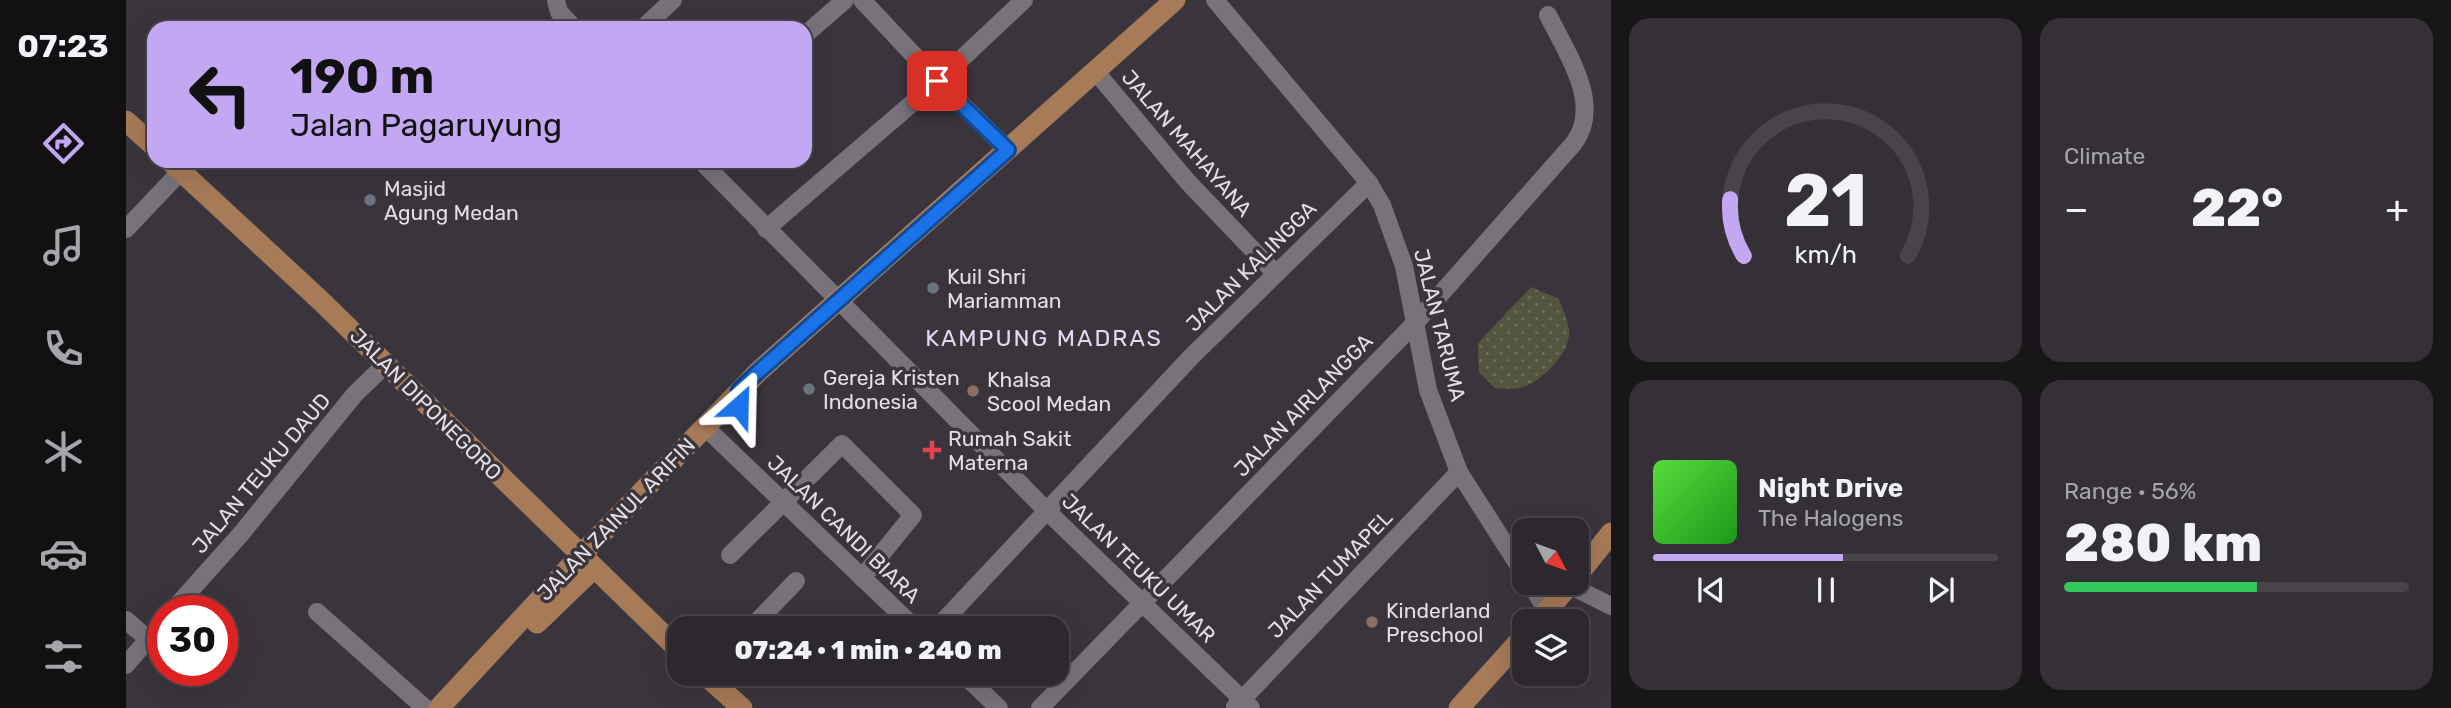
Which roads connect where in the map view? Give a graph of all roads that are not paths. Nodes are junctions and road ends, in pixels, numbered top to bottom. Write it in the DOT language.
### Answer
graph roads {
  1 [pos="673,0"];
  2 [pos="845,0"];
  3 [pos="862,0"];
  4 [pos="1024,0"];
  5 [pos="1175,0"];
  6 [pos="1214,0"];
  7 [pos="557,6"];
  8 [pos="1548,15"];
  9 [pos="569,21"];
  10 [pos="650,21"];
  11 [pos="812,29"];
  12 [pos="1096,72"];
  13 [pos="937,81"];
  14 [pos="126,121"];
  15 [pos="147,140"];
  16 [pos="1008,150"];
  17 [pos="174,168"];
  18 [pos="178,168"];
  19 [pos="708,168"];
  20 [pos="1369,183"];
  21 [pos="126,229"];
  22 [pos="766,229"];
  23 [pos="1275,273"];
  24 [pos="839,299"];
  25 [pos="1416,322"];
  26 [pos="385,365"];
  27 [pos="708,430"];
  28 [pos="1459,471"];
  29 [pos="781,502"];
  30 [pos="1047,511"];
  31 [pos="1611,534"];
  32 [pos="730,555"];
  33 [pos="1512,555"];
  34 [pos="1589,561"];
  35 [pos="587,562"];
  36 [pos="862,578"];
  37 [pos="796,581"];
  38 [pos="1589,592"];
  39 [pos="186,595"];
  40 [pos="1560,595"];
  41 [pos="1142,602"];
  42 [pos="1611,606"];
  43 [pos="1548,609"];
  44 [pos="317,611"];
  45 [pos="762,616"];
  46 [pos="902,616"];
  47 [pos="947,616"];
  48 [pos="126,620"];
  49 [pos="147,638"];
  50 [pos="667,639"];
  51 [pos="147,640"];
  52 [pos="1512,649"];
  53 [pos="126,665"];
  54 [pos="719,686"];
  55 [pos="976,686"];
  56 [pos="1243,705"];
  57 [pos="425,708"];
  58 [pos="439,708"];
  59 [pos="459,708"];
  60 [pos="742,708"];
  61 [pos="999,708"];
  62 [pos="1040,708"];
  63 [pos="1459,708"];
  1 -- 10 [label="street"];
  2 -- 11 [label="street"];
  3 -- 13 [label="street"];
  4 -- 13 [label="street"];
  5 -- 12 [label="main road, JALAN ZAINUL ARIFIN"];
  6 -- 20 [label="street, JALAN TARUMA"];
  7 -- 9 [label="street"];
  8 -- 25 [label="street, JALAN AIRLANGGA"];
  12 -- 16 [label="main road, JALAN ZAINUL ARIFIN"];
  12 -- 23 [label="street, JALAN MAHAYANA"];
  13 -- 16 [label="street"];
  13 -- 22 [label="street"];
  14 -- 15 [label="main road"];
  16 -- 24 [label="main road, JALAN ZAINUL ARIFIN"];
  17 -- 21 [label="street"];
  18 -- 26 [label="main road, JALAN DIPONEGORO"];
  19 -- 22 [label="street, JALAN TEUKU UMAR"];
  20 -- 23 [label="street, JALAN KALINGGA"];
  20 -- 25 [label="street, JALAN TARUMA"];
  22 -- 24 [label="street, JALAN TEUKU UMAR"];
  23 -- 30 [label="street, JALAN KALINGGA"];
  24 -- 27 [label="main road, JALAN ZAINUL ARIFIN"];
  24 -- 30 [label="street, JALAN TEUKU UMAR"];
  25 -- 28 [label="street, JALAN TARUMA"];
  25 -- 41 [label="street, JALAN AIRLANGGA"];
  26 -- 35 [label="main road, JALAN DIPONEGORO"];
  26 -- 39 [label="street, JALAN TEUKU DAUD"];
  27 -- 29 [label="street, JALAN CANDI BIARA"];
  27 -- 35 [label="main road, JALAN ZAINUL ARIFIN"];
  28 -- 33 [label="street, JALAN TARUMA"];
  28 -- 56 [label="street, JALAN TUMAPEL"];
  29 -- 32 [label="street"];
  29 -- 36 [label="street, JALAN CANDI BIARA"];
  29 -- 36 [label="street"];
  30 -- 41 [label="street, JALAN TEUKU UMAR"];
  30 -- 47 [label="street, JALAN KALINGGA"];
  31 -- 34 [label="main road"];
  35 -- 50 [label="main road, JALAN DIPONEGORO"];
  35 -- 58 [label="main road, JALAN ZAINUL ARIFIN"];
  35 -- 59 [label="main road, JALAN ZAINUL ARIFIN"];
  36 -- 46 [label="street, JALAN CANDI BIARA"];
  37 -- 45 [label="street"];
  38 -- 42 [label="street"];
  40 -- 43 [label="main road"];
  41 -- 56 [label="street, JALAN TEUKU UMAR"];
  41 -- 62 [label="street, JALAN AIRLANGGA"];
  44 -- 57 [label="street"];
  48 -- 49 [label="street"];
  51 -- 53 [label="street"];
  52 -- 63 [label="main road"];
  54 -- 60 [label="main road"];
  55 -- 61 [label="street"];
}
